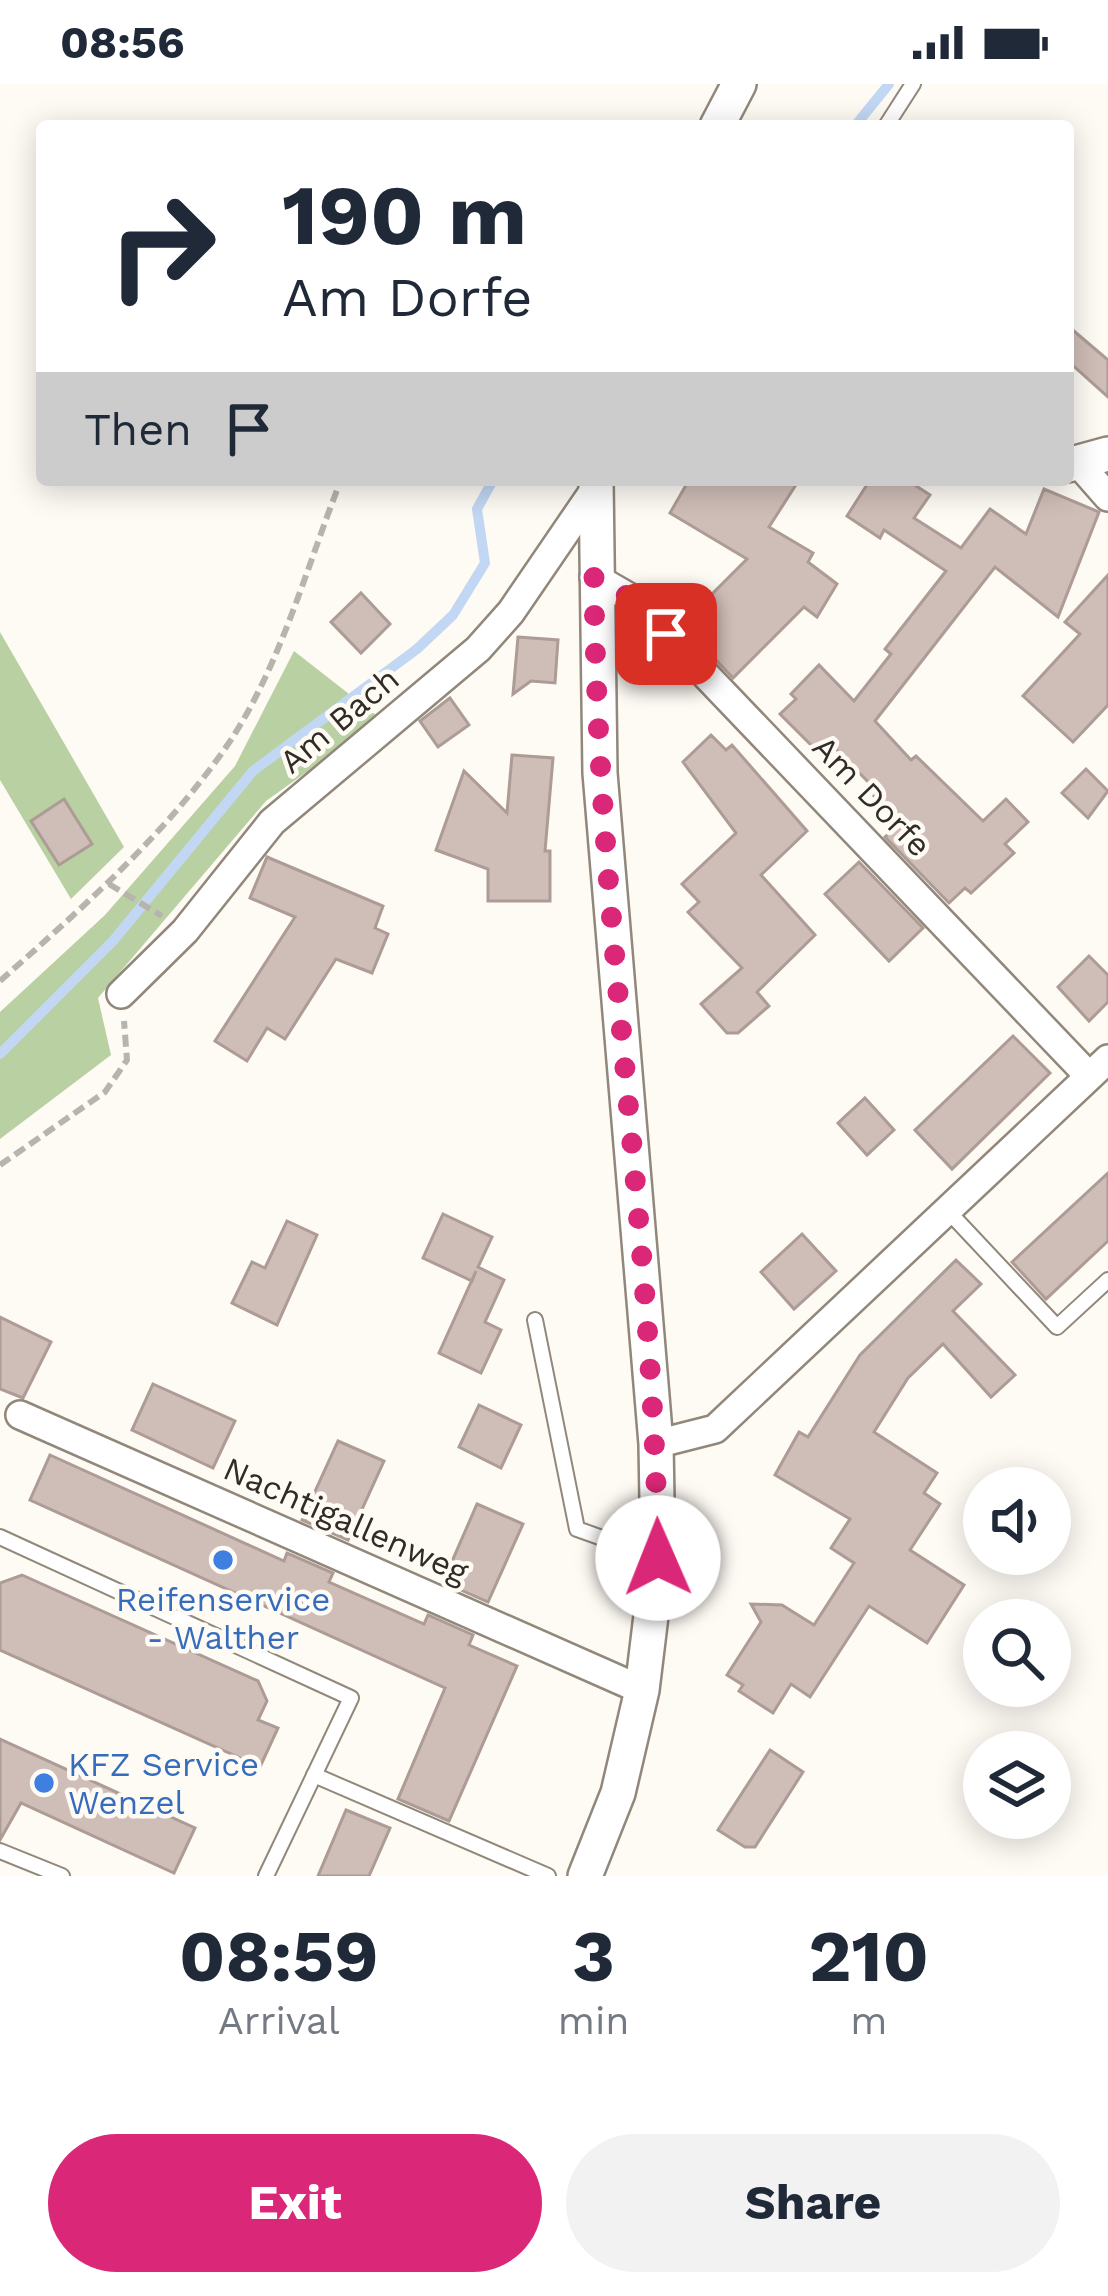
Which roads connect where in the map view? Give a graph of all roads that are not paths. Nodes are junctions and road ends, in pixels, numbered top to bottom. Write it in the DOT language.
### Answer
graph roads {
  1 [pos="739,84"];
  2 [pos="913,84"];
  3 [pos="720,120"];
  4 [pos="890,120"];
  5 [pos="1085,461"];
  6 [pos="594,486"];
  7 [pos="1108,497"];
  8 [pos="594,577"];
  9 [pos="121,994"];
  10 [pos="1098,1068"];
  11 [pos="948,1211"];
  12 [pos="1108,1280"];
  13 [pos="535,1320"];
  14 [pos="20,1415"];
  15 [pos="656,1444"];
  16 [pos="0,1537"];
  17 [pos="658,1558"];
  18 [pos="642,1690"];
  19 [pos="314,1775"];
  20 [pos="0,1851"];
  21 [pos="62,1876"];
  22 [pos="266,1876"];
  23 [pos="548,1876"];
  24 [pos="585,1876"];
  1 -- 3 [label="street"];
  2 -- 4 [label="lane"];
  5 -- 7 [label="street"];
  6 -- 8 [label="street"];
  6 -- 9 [label="street, Am Bach"];
  8 -- 10 [label="street, Am Dorfe"];
  8 -- 15 [label="street"];
  10 -- 11 [label="street"];
  11 -- 12 [label="lane"];
  11 -- 15 [label="street"];
  13 -- 17 [label="lane"];
  14 -- 18 [label="street, Nachtigallenweg"];
  15 -- 17 [label="street"];
  16 -- 19 [label="lane"];
  17 -- 18 [label="street"];
  18 -- 24 [label="street"];
  19 -- 22 [label="lane"];
  19 -- 23 [label="lane"];
  20 -- 21 [label="lane"];
}
